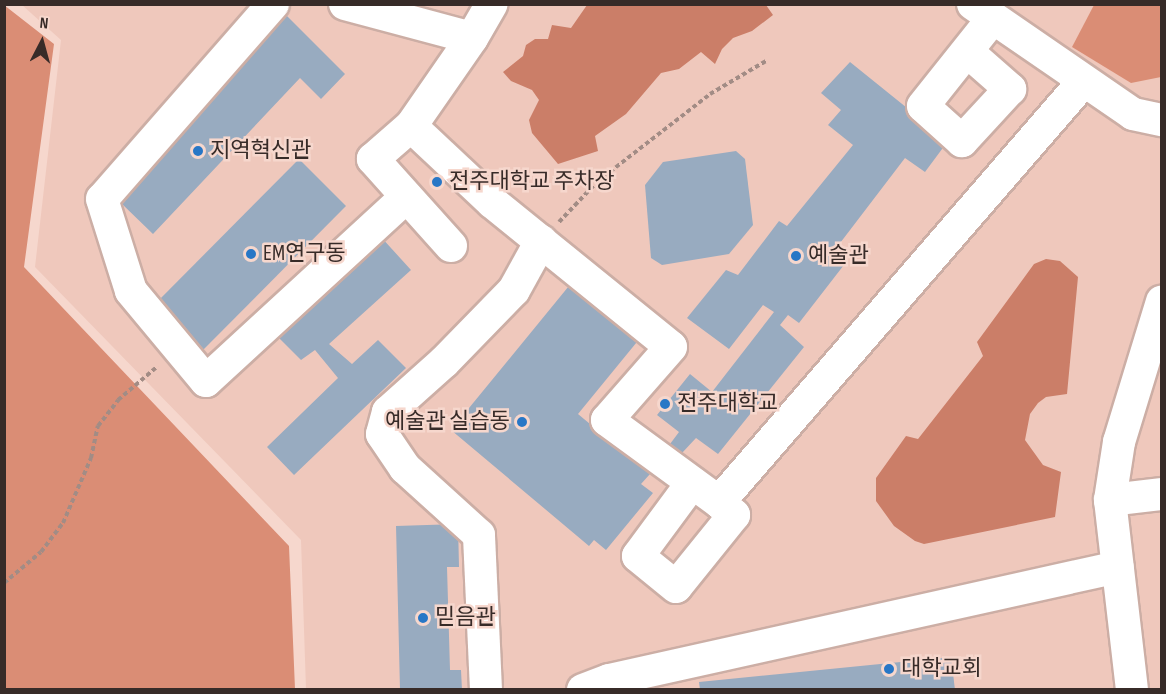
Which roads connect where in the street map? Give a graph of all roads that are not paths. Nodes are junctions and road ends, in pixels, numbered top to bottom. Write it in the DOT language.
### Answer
graph roads {
  1 [pos="273,4"];
  2 [pos="345,4"];
  3 [pos="492,4"];
  4 [pos="983,11"];
  5 [pos="472,38"];
  6 [pos="969,52"];
  7 [pos="1083,82"];
  8 [pos="1161,120"];
  9 [pos="411,126"];
  10 [pos="406,197"];
  11 [pos="541,241"];
  12 [pos="451,246"];
  13 [pos="1161,301"];
  14 [pos="692,483"];
  15 [pos="1161,494"];
  16 [pos="1110,500"];
  17 [pos="719,502"];
  18 [pos="1118,567"];
  19 [pos="601,686"];
  20 [pos="486,690"];
  21 [pos="1132,690"];
  1 -- 10 [label="street"];
  2 -- 5 [label="street"];
  3 -- 5 [label="street"];
  4 -- 6 [label="street"];
  4 -- 7 [label="street"];
  5 -- 9 [label="street"];
  7 -- 8 [label="street"];
  7 -- 17 [label="street"];
  9 -- 10 [label="street"];
  9 -- 11 [label="street"];
  10 -- 12 [label="street"];
  11 -- 14 [label="street"];
  11 -- 20 [label="street"];
  13 -- 16 [label="street"];
  14 -- 17 [label="street"];
  14 -- 17 [label="street"];
  15 -- 16 [label="street"];
  16 -- 18 [label="street"];
  18 -- 19 [label="street"];
  18 -- 21 [label="street"];
}
